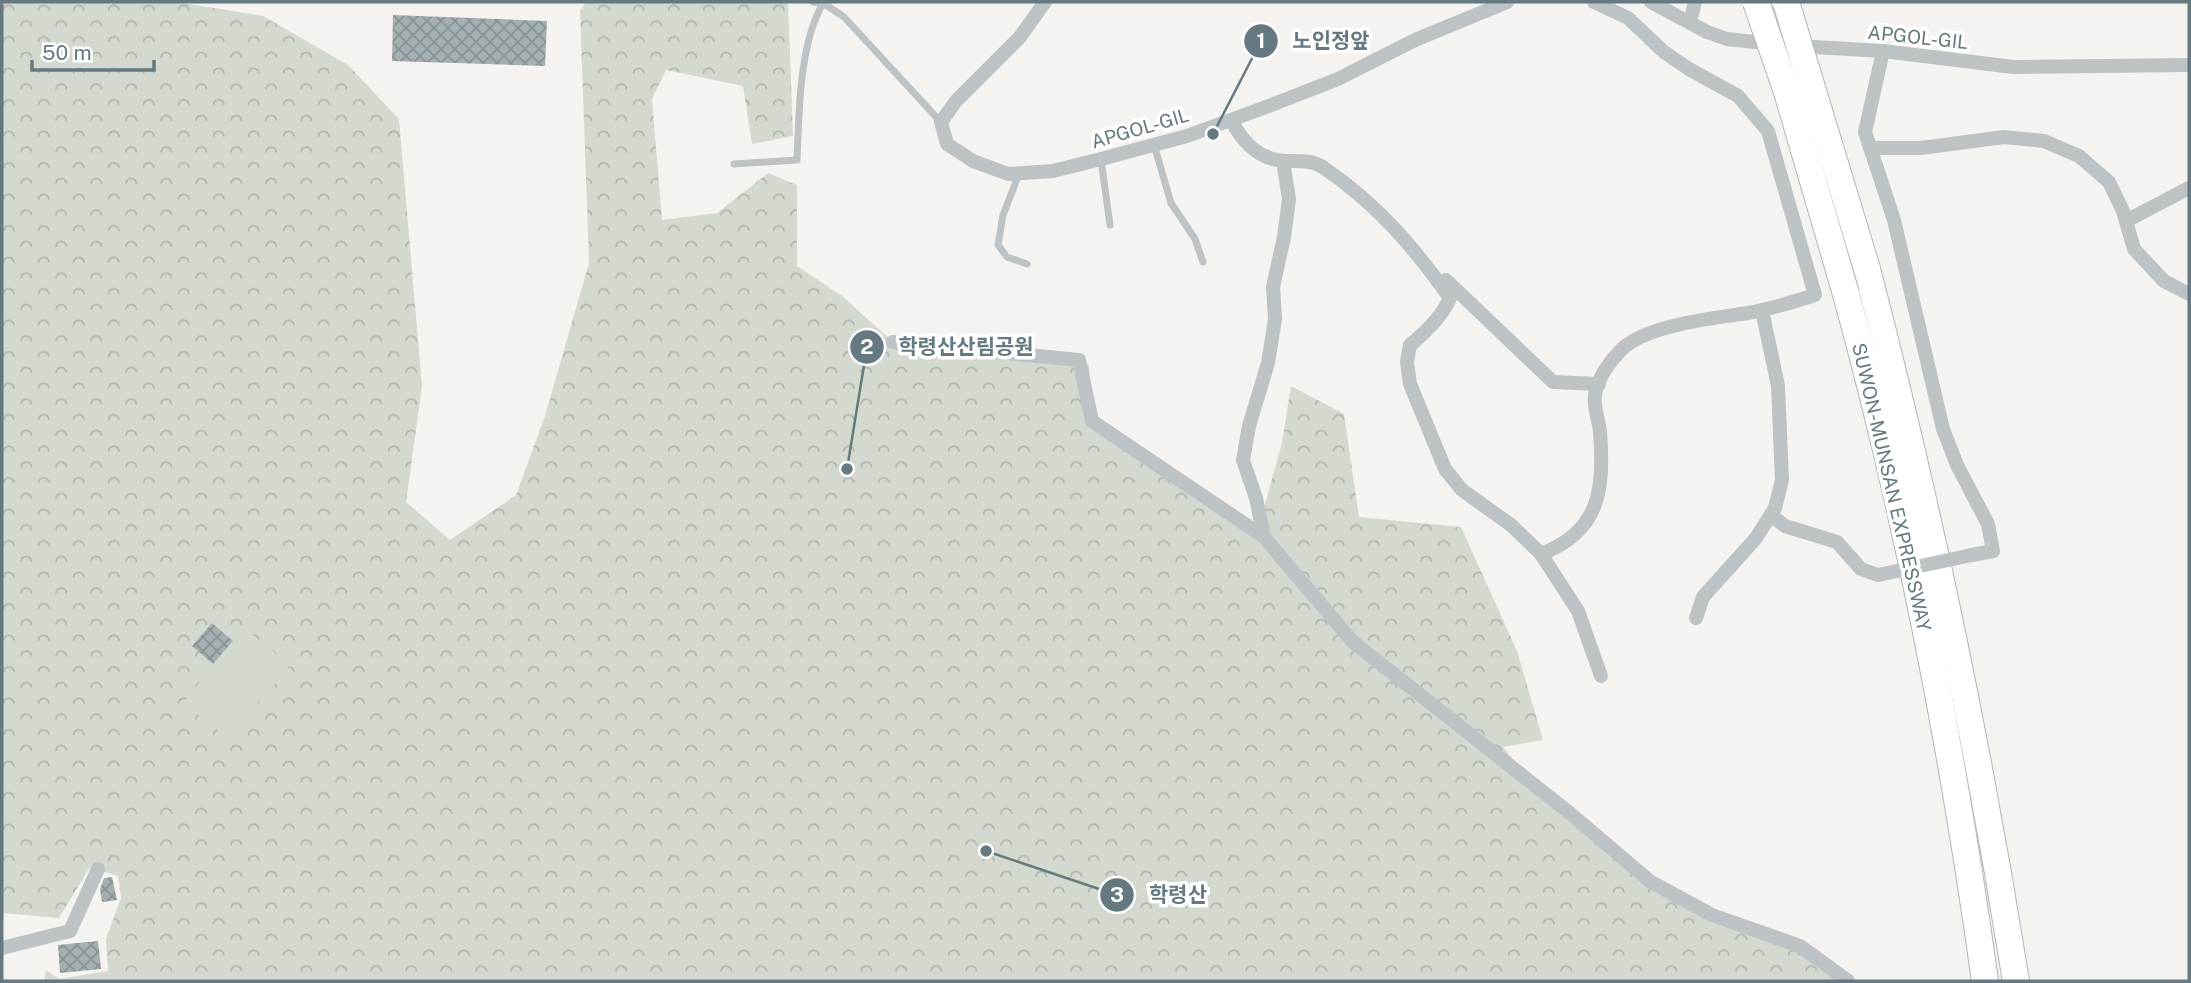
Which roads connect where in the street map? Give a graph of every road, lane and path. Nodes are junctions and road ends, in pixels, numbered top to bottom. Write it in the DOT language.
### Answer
graph roads {
  1 [pos="813,2"];
  2 [pos="823,2"];
  3 [pos="1045,2"];
  4 [pos="1507,2"];
  5 [pos="1594,2"];
  6 [pos="1651,2"];
  7 [pos="1695,2"];
  8 [pos="1756,2"];
  9 [pos="1786,2"];
  10 [pos="1690,22"];
  11 [pos="1884,51"];
  12 [pos="2189,65"];
  13 [pos="1231,120"];
  14 [pos="941,122"];
  15 [pos="1154,145"];
  16 [pos="1870,148"];
  17 [pos="1101,159"];
  18 [pos="1283,161"];
  19 [pos="734,164"];
  20 [pos="1019,173"];
  21 [pos="2189,188"];
  22 [pos="2126,221"];
  23 [pos="1110,225"];
  24 [pos="1419,255"];
  25 [pos="1203,262"];
  26 [pos="1027,264"];
  27 [pos="2189,294"];
  28 [pos="1762,310"];
  29 [pos="893,342"];
  30 [pos="1599,384"];
  31 [pos="1770,515"];
  32 [pos="1264,537"];
  33 [pos="1541,554"];
  34 [pos="1696,618"];
  35 [pos="1601,676"];
  36 [pos="98,869"];
  37 [pos="2,948"];
  38 [pos="1847,981"];
  39 [pos="1985,981"];
  40 [pos="2016,981"];
  1 -- 2 [label="lane"];
  2 -- 14 [label="lane"];
  2 -- 19 [label="lane"];
  3 -- 14 [label="street"];
  4 -- 13 [label="street, APGOL-GIL"];
  5 -- 28 [label="street"];
  6 -- 10 [label="street, APGOL-GIL"];
  7 -- 10 [label="street"];
  8 -- 39 [label="highway, SUWON-MUNSAN EXPRESSWAY, bridge"];
  9 -- 40 [label="highway, SUWON-MUNSAN EXPRESSWAY, bridge"];
  10 -- 11 [label="street, APGOL-GIL"];
  11 -- 12 [label="street, APGOL-GIL"];
  11 -- 16 [label="street"];
  13 -- 15 [label="street, APGOL-GIL"];
  13 -- 18 [label="street"];
  14 -- 20 [label="street, APGOL-GIL"];
  15 -- 17 [label="street, APGOL-GIL"];
  15 -- 25 [label="lane"];
  16 -- 22 [label="street"];
  16 -- 31 [label="street, bridge"];
  17 -- 20 [label="street, APGOL-GIL"];
  17 -- 23 [label="lane"];
  18 -- 24 [label="street"];
  18 -- 32 [label="street"];
  20 -- 26 [label="lane"];
  21 -- 22 [label="street"];
  22 -- 27 [label="street"];
  24 -- 30 [label="street"];
  24 -- 33 [label="street"];
  28 -- 30 [label="street"];
  28 -- 31 [label="street"];
  29 -- 32 [label="street"];
  30 -- 33 [label="street"];
  31 -- 34 [label="street"];
  32 -- 38 [label="street"];
  33 -- 35 [label="street"];
  36 -- 37 [label="street"];
}
